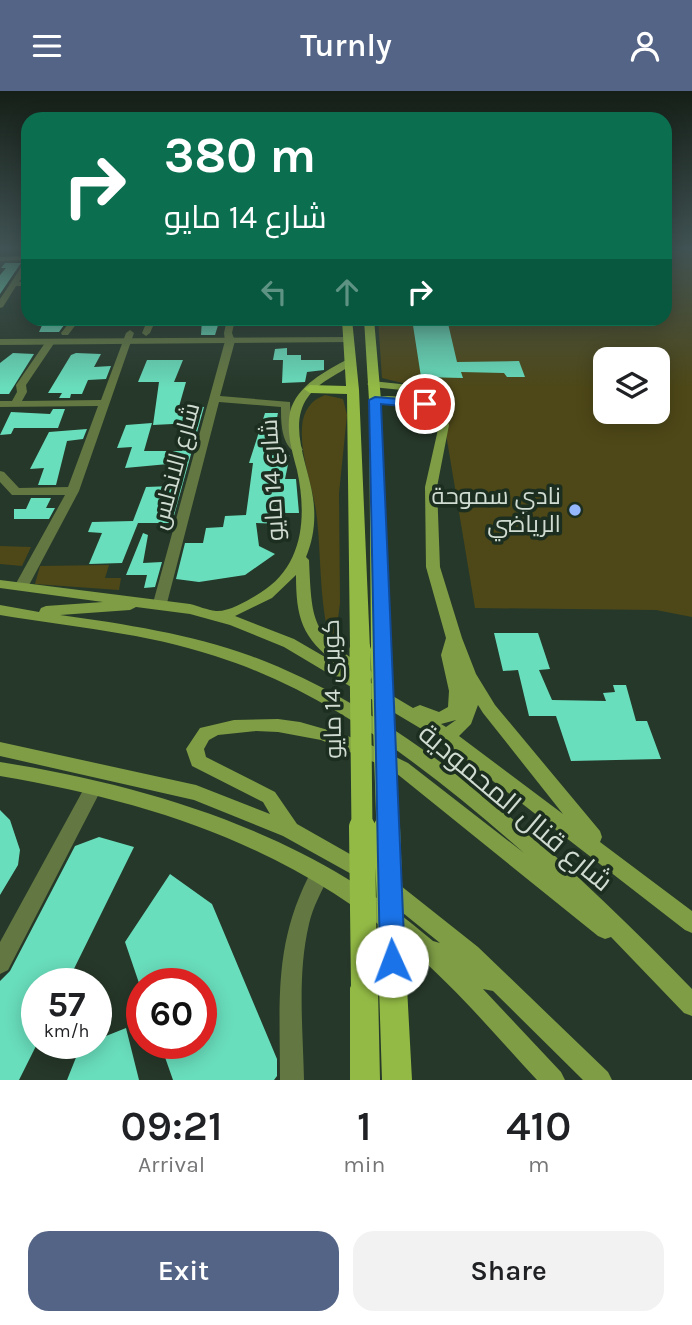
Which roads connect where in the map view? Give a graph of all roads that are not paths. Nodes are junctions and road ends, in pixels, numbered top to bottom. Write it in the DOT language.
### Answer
graph roads {
  1 [pos="71,326"];
  2 [pos="149,326"];
  3 [pos="232,326"];
  4 [pos="348,326"];
  5 [pos="369,326"];
  6 [pos="146,333"];
  7 [pos="0,334"];
  8 [pos="65,334"];
  9 [pos="128,337"];
  10 [pos="233,338"];
  11 [pos="349,340"];
  12 [pos="0,342"];
  13 [pos="50,342"];
  14 [pos="351,361"];
  15 [pos="310,389"];
  16 [pos="353,390"];
  17 [pos="373,392"];
  18 [pos="215,399"];
  19 [pos="0,404"];
  20 [pos="15,404"];
  21 [pos="104,404"];
  22 [pos="438,408"];
  23 [pos="298,450"];
  24 [pos="0,475"];
  25 [pos="73,492"];
  26 [pos="302,558"];
  27 [pos="0,584"];
  28 [pos="21,587"];
  29 [pos="160,603"];
  30 [pos="0,610"];
  31 [pos="20,614"];
  32 [pos="218,617"];
  33 [pos="454,638"];
  34 [pos="370,649"];
  35 [pos="468,675"];
  36 [pos="446,735"];
  37 [pos="0,749"];
  38 [pos="0,769"];
  39 [pos="93,788"];
  40 [pos="290,830"];
  41 [pos="620,867"];
  42 [pos="320,874"];
  43 [pos="692,923"];
  44 [pos="421,944"];
  45 [pos="0,963"];
  46 [pos="664,975"];
  47 [pos="504,988"];
  48 [pos="692,1005"];
  49 [pos="292,1080"];
  50 [pos="365,1080"];
  51 [pos="397,1080"];
  52 [pos="554,1080"];
  53 [pos="600,1080"];
  1 -- 8 [label="street"];
  2 -- 6 [label="street"];
  3 -- 10 [label="street, شارع الاندلس"];
  4 -- 11 [label="main road"];
  5 -- 17 [label="main road"];
  6 -- 9 [label="street"];
  6 -- 10 [label="street"];
  7 -- 8 [label="street"];
  8 -- 9 [label="street"];
  9 -- 10 [label="street"];
  9 -- 13 [label="street"];
  9 -- 21 [label="street"];
  10 -- 11 [label="street"];
  10 -- 18 [label="street, شارع الاندلس"];
  11 -- 14 [label="main road"];
  12 -- 13 [label="street"];
  13 -- 20 [label="street"];
  14 -- 15 [label="main road"];
  14 -- 16 [label="main road"];
  15 -- 16 [label="main road"];
  15 -- 23 [label="main road, شارع 14 مايو"];
  16 -- 34 [label="main road, كوبرى 14 مايو"];
  17 -- 22 [label="main road"];
  17 -- 22 [label="main road"];
  17 -- 34 [label="main road, كوبرى 14 مايو"];
  18 -- 23 [label="street"];
  18 -- 29 [label="street, شارع الاندلس"];
  19 -- 20 [label="street"];
  20 -- 21 [label="street"];
  21 -- 25 [label="street"];
  22 -- 33 [label="main road"];
  23 -- 26 [label="main road, شارع 14 مايو"];
  24 -- 25 [label="street"];
  25 -- 28 [label="street"];
  26 -- 32 [label="main road, شارع 14 مايو"];
  26 -- 33 [label="main road"];
  27 -- 28 [label="main road, شارع قنال المحمودية"];
  28 -- 29 [label="main road, شارع قنال المحمودية"];
  29 -- 31 [label="main road"];
  29 -- 32 [label="main road, شارع قنال المحمودية"];
  30 -- 31 [label="main road, شارع قنال المحمودية"];
  31 -- 46 [label="main road, شارع قنال المحمودية"];
  32 -- 36 [label="main road, شارع قنال المحمودية"];
  33 -- 35 [label="main road"];
  34 -- 50 [label="main road, كوبرى 14 مايو, bridge"];
  34 -- 51 [label="main road, كوبرى 14 مايو, bridge"];
  35 -- 36 [label="main road"];
  35 -- 41 [label="main road"];
  36 -- 41 [label="main road, شارع قنال المحمودية"];
  37 -- 40 [label="main road"];
  38 -- 39 [label="main road"];
  39 -- 42 [label="main road"];
  39 -- 45 [label="street"];
  40 -- 46 [label="main road"];
  40 -- 47 [label="main road"];
  41 -- 43 [label="main road, شارع قنال المحمودية"];
  42 -- 44 [label="main road"];
  42 -- 49 [label="street"];
  44 -- 47 [label="main road"];
  44 -- 52 [label="main road"];
  46 -- 48 [label="main road, شارع قنال المحمودية"];
  47 -- 53 [label="main road"];
}
